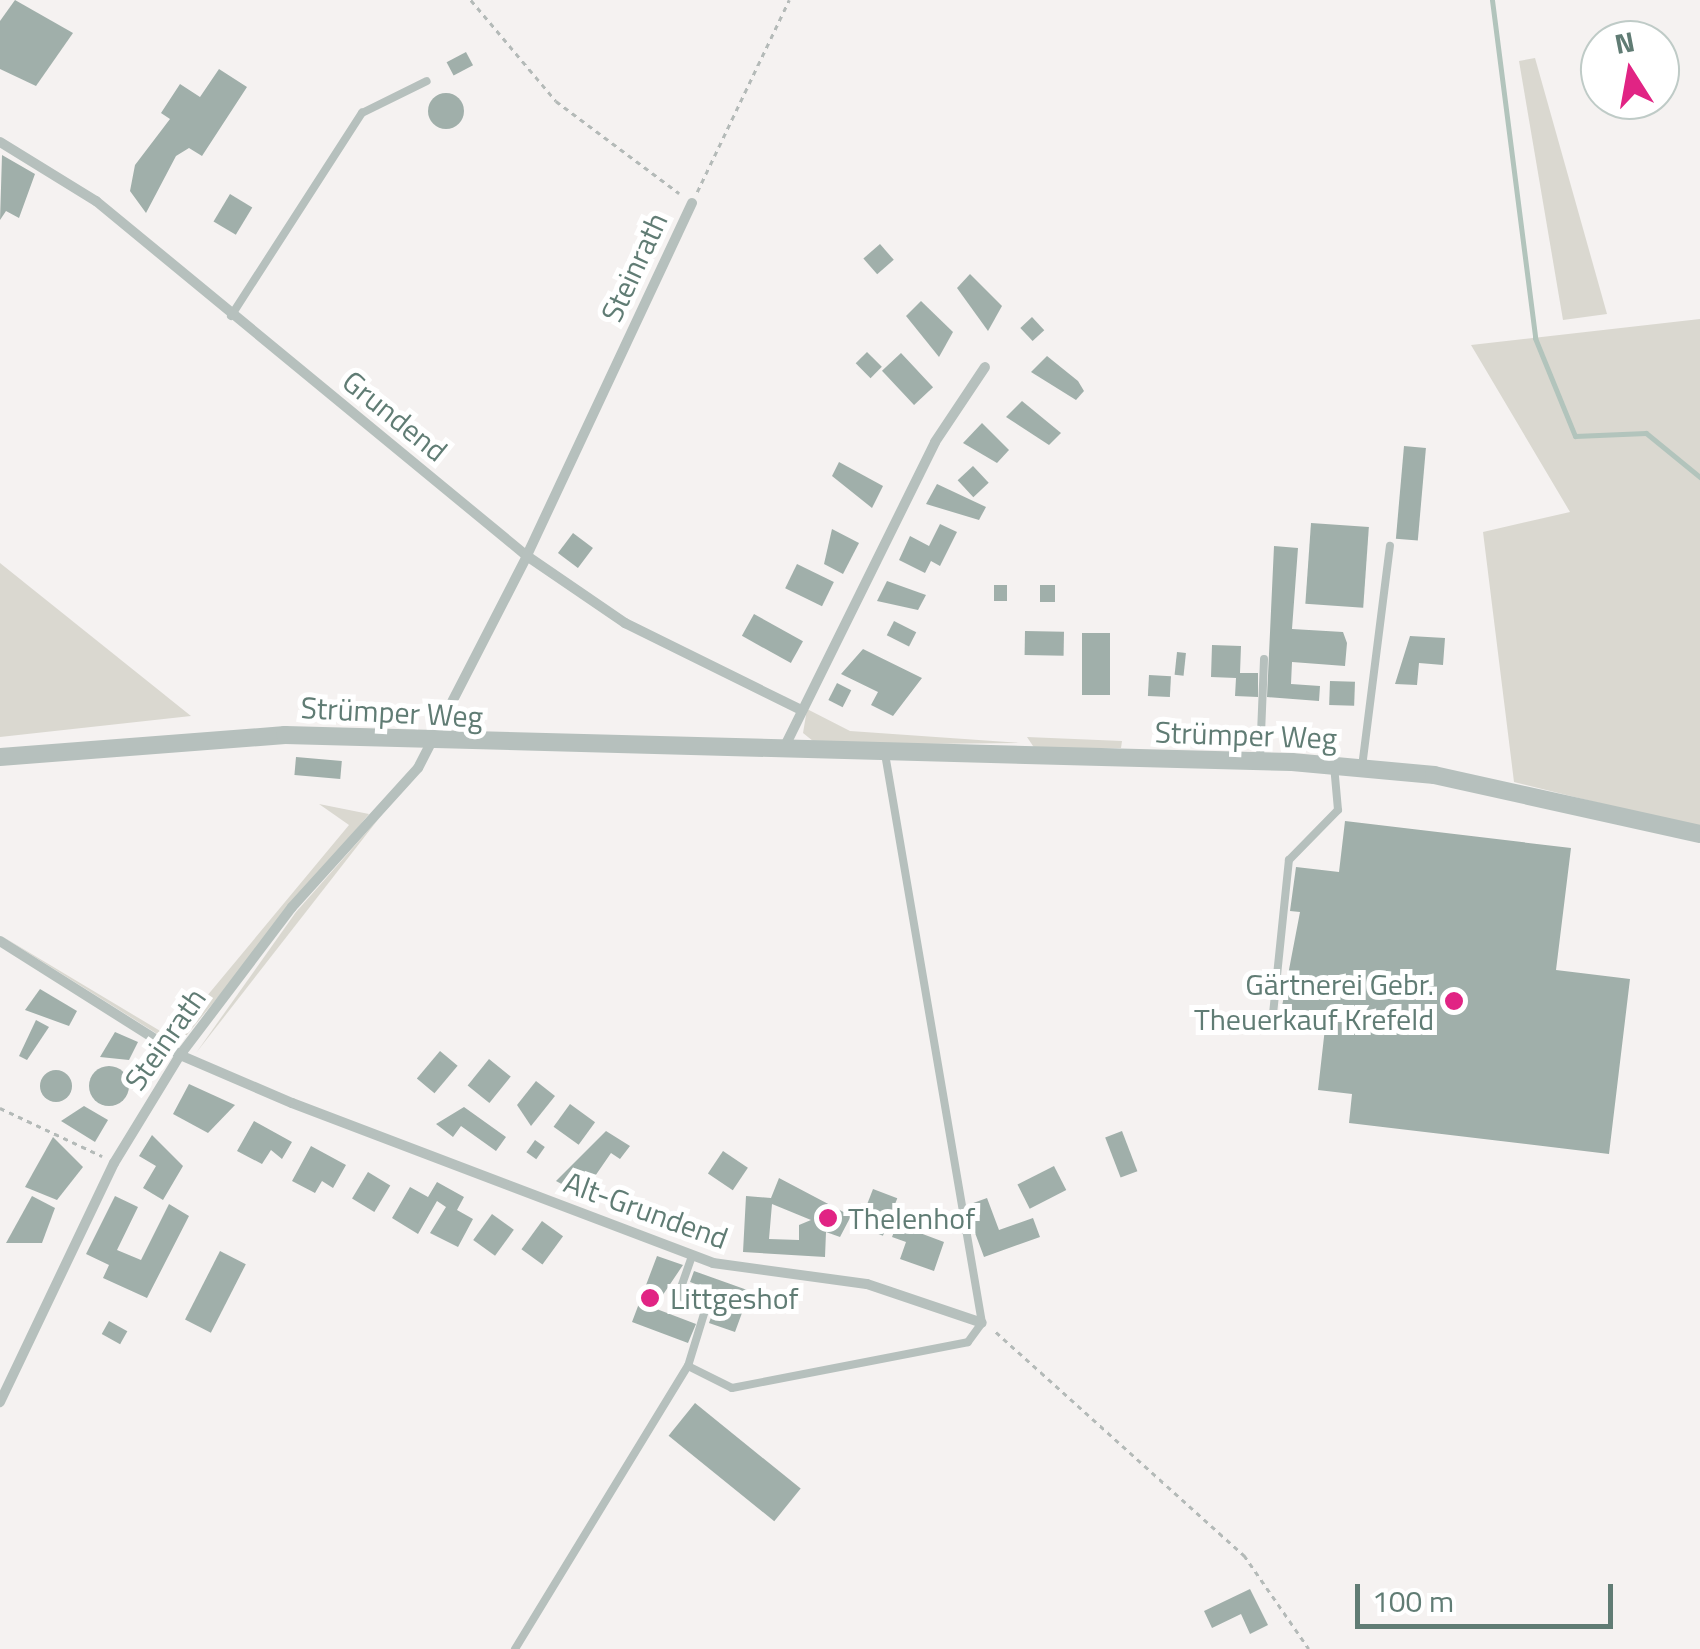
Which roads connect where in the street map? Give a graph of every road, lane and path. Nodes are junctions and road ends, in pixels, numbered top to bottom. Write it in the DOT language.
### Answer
graph roads {
  1 [pos="471,0"];
  2 [pos="789,0"];
  3 [pos="427,81"];
  4 [pos="0,142"];
  5 [pos="692,203"];
  6 [pos="231,316"];
  7 [pos="986,367"];
  8 [pos="1390,546"];
  9 [pos="527,556"];
  10 [pos="1264,659"];
  11 [pos="802,710"];
  12 [pos="432,743"];
  13 [pos="782,751"];
  14 [pos="884,754"];
  15 [pos="0,757"];
  16 [pos="1260,762"];
  17 [pos="1334,766"];
  18 [pos="1362,767"];
  19 [pos="1700,834"];
  20 [pos="0,941"];
  21 [pos="1273,1014"];
  22 [pos="180,1056"];
  23 [pos="0,1108"];
  24 [pos="114,1162"];
  25 [pos="692,1256"];
  26 [pos="982,1323"];
  27 [pos="688,1366"];
  28 [pos="0,1402"];
  29 [pos="515,1649"];
  30 [pos="1308,1649"];
  1 -- 5 [label="path"];
  2 -- 5 [label="path, Steinrath"];
  3 -- 6 [label="lane"];
  4 -- 6 [label="street, Grundend"];
  5 -- 9 [label="street, Steinrath"];
  6 -- 9 [label="street, Grundend"];
  7 -- 11 [label="street"];
  8 -- 18 [label="lane"];
  9 -- 11 [label="street, Grundend"];
  9 -- 12 [label="street"];
  10 -- 16 [label="lane"];
  11 -- 13 [label="street"];
  12 -- 13 [label="street, Strümper Weg"];
  12 -- 15 [label="street, Strümper Weg"];
  12 -- 22 [label="street, Steinrath"];
  13 -- 14 [label="street, Strümper Weg"];
  14 -- 16 [label="street, Strümper Weg"];
  14 -- 26 [label="lane"];
  16 -- 17 [label="street, Strümper Weg"];
  17 -- 18 [label="street, Strümper Weg"];
  17 -- 21 [label="lane"];
  18 -- 19 [label="street, Strümper Weg"];
  20 -- 22 [label="street, Alt-Grundend"];
  22 -- 24 [label="street, Steinrath"];
  22 -- 25 [label="street, Alt-Grundend"];
  23 -- 24 [label="path"];
  24 -- 28 [label="street, Steinrath"];
  25 -- 26 [label="street, Alt-Grundend"];
  25 -- 27 [label="lane"];
  26 -- 27 [label="lane"];
  26 -- 30 [label="path"];
  27 -- 29 [label="lane"];
}
